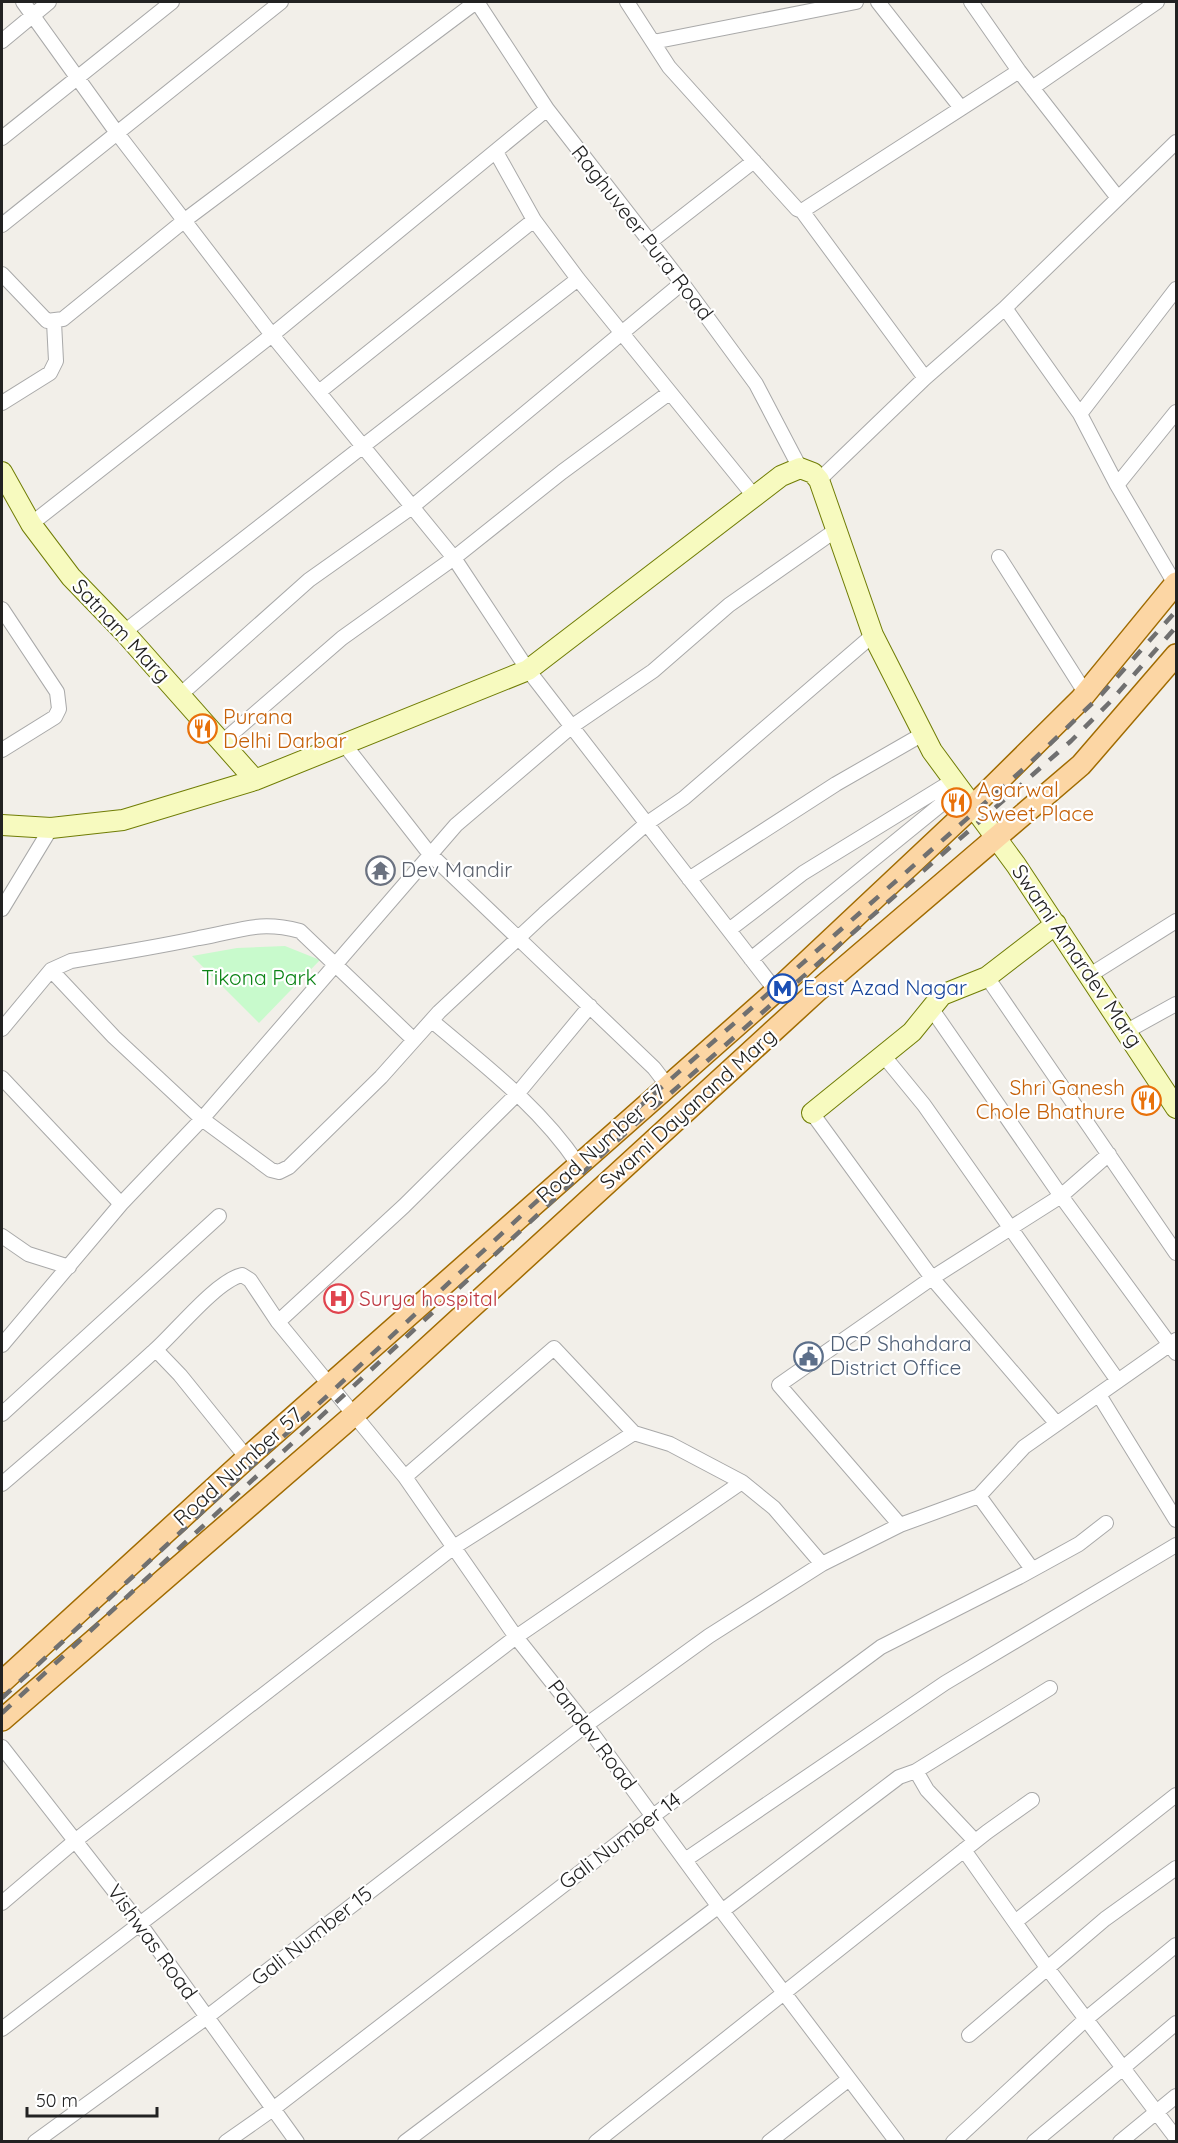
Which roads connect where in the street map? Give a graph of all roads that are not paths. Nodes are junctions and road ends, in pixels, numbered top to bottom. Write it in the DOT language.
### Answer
graph roads {
  1 [pos="23,2"];
  2 [pos="49,2"];
  3 [pos="172,2"];
  4 [pos="281,2"];
  5 [pos="477,2"];
  6 [pos="627,2"];
  7 [pos="855,2"];
  8 [pos="878,2"];
  9 [pos="971,2"];
  10 [pos="1157,2"];
  11 [pos="32,15"];
  12 [pos="2,41"];
  13 [pos="653,42"];
  14 [pos="1019,71"];
  15 [pos="75,77"];
  16 [pos="1032,88"];
  17 [pos="962,108"];
  18 [pos="547,109"];
  19 [pos="117,133"];
  20 [pos="2,138"];
  21 [pos="1176,142"];
  22 [pos="496,152"];
  23 [pos="754,161"];
  24 [pos="1118,198"];
  25 [pos="802,212"];
  26 [pos="185,220"];
  27 [pos="534,220"];
  28 [pos="2,225"];
  29 [pos="650,242"];
  30 [pos="2,274"];
  31 [pos="578,279"];
  32 [pos="682,283"];
  33 [pos="1176,289"];
  34 [pos="1005,308"];
  35 [pos="54,321"];
  36 [pos="622,333"];
  37 [pos="272,335"];
  38 [pos="925,378"];
  39 [pos="319,392"];
  40 [pos="669,393"];
  41 [pos="2,403"];
  42 [pos="1176,412"];
  43 [pos="1080,414"];
  44 [pos="362,444"];
  45 [pos="800,468"];
  46 [pos="2,472"];
  47 [pos="819,480"];
  48 [pos="1117,485"];
  49 [pos="754,496"];
  50 [pos="411,507"];
  51 [pos="31,524"];
  52 [pos="836,530"];
  53 [pos="454,558"];
  54 [pos="999,558"];
  55 [pos="1176,584"];
  56 [pos="2,609"];
  57 [pos="124,632"];
  58 [pos="873,635"];
  59 [pos="1176,655"];
  60 [pos="528,670"];
  61 [pos="1086,694"];
  62 [pos="180,695"];
  63 [pos="571,727"];
  64 [pos="923,734"];
  65 [pos="221,742"];
  66 [pos="344,744"];
  67 [pos="2,750"];
  68 [pos="255,780"];
  69 [pos="957,784"];
  70 [pos="974,805"];
  71 [pos="646,824"];
  72 [pos="2,825"];
  73 [pos="51,828"];
  74 [pos="997,837"];
  75 [pos="429,853"];
  76 [pos="689,879"];
  77 [pos="2,909"];
  78 [pos="1176,921"];
  79 [pos="1056,924"];
  80 [pos="729,930"];
  81 [pos="517,938"];
  82 [pos="751,958"];
  83 [pos="334,963"];
  84 [pos="51,970"];
  85 [pos="1090,975"];
  86 [pos="987,977"];
  87 [pos="776,991"];
  88 [pos="1176,1004"];
  89 [pos="590,1006"];
  90 [pos="931,1008"];
  91 [pos="432,1021"];
  92 [pos="2,1029"];
  93 [pos="1127,1030"];
  94 [pos="414,1040"];
  95 [pos="883,1055"];
  96 [pos="2,1078"];
  97 [pos="667,1085"];
  98 [pos="518,1093"];
  99 [pos="1173,1096"];
  100 [pos="812,1113"];
  101 [pos="202,1119"];
  102 [pos="1109,1155"];
  103 [pos="578,1164"];
  104 [pos="1061,1196"];
  105 [pos="121,1204"];
  106 [pos="219,1216"];
  107 [pos="1009,1228"];
  108 [pos="2,1236"];
  109 [pos="1176,1253"];
  110 [pos="69,1267"];
  111 [pos="932,1278"];
  112 [pos="278,1322"];
  113 [pos="2,1345"];
  114 [pos="1174,1346"];
  115 [pos="156,1350"];
  116 [pos="1118,1381"];
  117 [pos="331,1384"];
  118 [pos="1099,1395"];
  119 [pos="2,1414"];
  120 [pos="361,1421"];
  121 [pos="1057,1424"];
  122 [pos="634,1433"];
  123 [pos="247,1458"];
  124 [pos="405,1477"];
  125 [pos="742,1482"];
  126 [pos="2,1484"];
  127 [pos="979,1496"];
  128 [pos="1176,1520"];
  129 [pos="1106,1523"];
  130 [pos="900,1525"];
  131 [pos="1176,1545"];
  132 [pos="454,1547"];
  133 [pos="822,1564"];
  134 [pos="1032,1569"];
  135 [pos="516,1637"];
  136 [pos="2,1682"];
  137 [pos="1050,1688"];
  138 [pos="2,1720"];
  139 [pos="586,1725"];
  140 [pos="5,1750"];
  141 [pos="916,1771"];
  142 [pos="1032,1800"];
  143 [pos="1175,1801"];
  144 [pos="653,1816"];
  145 [pos="76,1840"];
  146 [pos="975,1841"];
  147 [pos="964,1850"];
  148 [pos="685,1860"];
  149 [pos="1176,1869"];
  150 [pos="2,1903"];
  151 [pos="721,1909"];
  152 [pos="1015,1922"];
  153 [pos="140,1924"];
  154 [pos="1176,1945"];
  155 [pos="1047,1970"];
  156 [pos="784,1993"];
  157 [pos="207,2017"];
  158 [pos="1086,2019"];
  159 [pos="1176,2023"];
  160 [pos="2,2029"];
  161 [pos="969,2035"];
  162 [pos="1123,2068"];
  163 [pos="849,2079"];
  164 [pos="1176,2097"];
  165 [pos="273,2109"];
  166 [pos="1157,2112"];
  167 [pos="1176,2138"];
  168 [pos="35,2142"];
  169 [pos="226,2142"];
  170 [pos="297,2142"];
  171 [pos="405,2142"];
  172 [pos="596,2142"];
  173 [pos="769,2142"];
  174 [pos="897,2142"];
  175 [pos="953,2142"];
  176 [pos="1034,2142"];
  177 [pos="1120,2142"];
  1 -- 11 [label="street"];
  2 -- 11 [label="street"];
  3 -- 15 [label="street"];
  4 -- 19 [label="street"];
  5 -- 18 [label="street, Raghuveer Pura Road"];
  5 -- 26 [label="street"];
  6 -- 13 [label="street"];
  7 -- 13 [label="street"];
  8 -- 17 [label="street"];
  9 -- 14 [label="street"];
  10 -- 16 [label="street"];
  11 -- 12 [label="street"];
  11 -- 15 [label="street"];
  13 -- 23 [label="street"];
  14 -- 16 [label="street"];
  14 -- 17 [label="street"];
  15 -- 19 [label="street"];
  15 -- 20 [label="street"];
  16 -- 24 [label="street"];
  17 -- 25 [label="street"];
  18 -- 22 [label="street"];
  18 -- 29 [label="street, Raghuveer Pura Road"];
  19 -- 26 [label="street"];
  19 -- 28 [label="street"];
  21 -- 24 [label="street"];
  22 -- 27 [label="street"];
  22 -- 37 [label="street"];
  23 -- 25 [label="street"];
  23 -- 29 [label="street"];
  24 -- 34 [label="street"];
  25 -- 38 [label="street"];
  26 -- 35 [label="street"];
  26 -- 37 [label="street"];
  27 -- 31 [label="street"];
  27 -- 39 [label="street"];
  29 -- 32 [label="street, Raghuveer Pura Road"];
  30 -- 35 [label="street"];
  31 -- 36 [label="street"];
  31 -- 44 [label="street"];
  32 -- 36 [label="street"];
  32 -- 45 [label="street, Raghuveer Pura Road"];
  33 -- 43 [label="street"];
  34 -- 38 [label="street"];
  34 -- 43 [label="street"];
  35 -- 41 [label="street"];
  36 -- 40 [label="street"];
  36 -- 50 [label="street"];
  37 -- 39 [label="street"];
  37 -- 51 [label="street"];
  38 -- 47 [label="street"];
  39 -- 44 [label="street"];
  40 -- 49 [label="street"];
  40 -- 53 [label="street"];
  42 -- 48 [label="street"];
  43 -- 48 [label="street"];
  44 -- 50 [label="street"];
  44 -- 57 [label="street"];
  45 -- 47 [label="street"];
  45 -- 49 [label="street"];
  46 -- 51 [label="street, Satnam Marg"];
  47 -- 52 [label="street"];
  48 -- 55 [label="street"];
  49 -- 60 [label="street"];
  50 -- 53 [label="street"];
  50 -- 62 [label="street"];
  51 -- 57 [label="street, Satnam Marg"];
  52 -- 58 [label="street"];
  52 -- 63 [label="street"];
  53 -- 60 [label="street"];
  53 -- 65 [label="street"];
  54 -- 61 [label="street"];
  55 -- 61 [label="main road, Road Number 57"];
  56 -- 67 [label="street"];
  57 -- 62 [label="street, Satnam Marg"];
  58 -- 64 [label="street"];
  58 -- 71 [label="street"];
  59 -- 74 [label="main road, Swami Dayanand Marg"];
  60 -- 63 [label="street"];
  60 -- 66 [label="street"];
  61 -- 70 [label="main road, Road Number 57"];
  62 -- 65 [label="street, Satnam Marg"];
  63 -- 71 [label="street"];
  63 -- 75 [label="street"];
  64 -- 69 [label="street"];
  64 -- 76 [label="street"];
  65 -- 68 [label="street, Satnam Marg"];
  66 -- 68 [label="street"];
  66 -- 75 [label="street"];
  68 -- 73 [label="street"];
  69 -- 70 [label="street"];
  69 -- 80 [label="street"];
  69 -- 82 [label="street"];
  70 -- 74 [label="street, Swami Amardev Marg"];
  70 -- 87 [label="main road, Road Number 57"];
  71 -- 76 [label="street"];
  71 -- 81 [label="street"];
  72 -- 73 [label="street"];
  73 -- 77 [label="street"];
  74 -- 79 [label="street, Swami Amardev Marg"];
  74 -- 120 [label="main road, Swami Dayanand Marg"];
  75 -- 81 [label="street"];
  75 -- 83 [label="street"];
  76 -- 80 [label="street"];
  78 -- 85 [label="street"];
  79 -- 85 [label="street, Swami Amardev Marg"];
  79 -- 86 [label="street"];
  80 -- 82 [label="street"];
  81 -- 89 [label="street"];
  81 -- 91 [label="street"];
  82 -- 87 [label="street"];
  83 -- 84 [label="street"];
  83 -- 94 [label="street"];
  83 -- 101 [label="street"];
  84 -- 92 [label="street"];
  84 -- 101 [label="street"];
  85 -- 93 [label="street, Swami Amardev Marg"];
  86 -- 90 [label="street"];
  86 -- 102 [label="street"];
  87 -- 97 [label="main road, Road Number 57"];
  88 -- 93 [label="street"];
  89 -- 97 [label="street"];
  89 -- 98 [label="street"];
  90 -- 95 [label="street"];
  90 -- 104 [label="street"];
  91 -- 94 [label="street"];
  91 -- 98 [label="street"];
  93 -- 99 [label="street, Swami Amardev Marg"];
  94 -- 101 [label="street"];
  95 -- 100 [label="street"];
  95 -- 107 [label="street"];
  96 -- 105 [label="street"];
  97 -- 103 [label="main road, Road Number 57"];
  98 -- 103 [label="street"];
  98 -- 112 [label="street"];
  100 -- 111 [label="street"];
  101 -- 105 [label="street"];
  102 -- 104 [label="street"];
  102 -- 109 [label="street"];
  103 -- 117 [label="main road, Road Number 57"];
  104 -- 107 [label="street"];
  104 -- 114 [label="street"];
  105 -- 110 [label="street"];
  106 -- 119 [label="street"];
  107 -- 111 [label="street"];
  107 -- 116 [label="street"];
  108 -- 110 [label="street"];
  110 -- 113 [label="street"];
  111 -- 121 [label="street"];
  111 -- 130 [label="street"];
  112 -- 115 [label="street, Pandav Road"];
  112 -- 117 [label="street, Pandav Road"];
  114 -- 116 [label="street"];
  115 -- 123 [label="street"];
  115 -- 126 [label="street"];
  116 -- 118 [label="street"];
  117 -- 120 [label="street, Pandav Road"];
  117 -- 123 [label="main road, Road Number 57"];
  118 -- 121 [label="street"];
  118 -- 128 [label="street"];
  120 -- 124 [label="street, Pandav Road"];
  120 -- 138 [label="main road, Road Number 57"];
  121 -- 127 [label="street"];
  122 -- 124 [label="street"];
  122 -- 125 [label="street"];
  122 -- 132 [label="street"];
  123 -- 136 [label="main road, Road Number 57"];
  124 -- 132 [label="street, Pandav Road"];
  125 -- 133 [label="street"];
  125 -- 135 [label="street"];
  127 -- 130 [label="street, Gali Number 15"];
  127 -- 134 [label="street"];
  129 -- 134 [label="street, Gali Number 14"];
  130 -- 133 [label="street, Gali Number 15"];
  131 -- 148 [label="street"];
  132 -- 135 [label="street, Pandav Road"];
  132 -- 145 [label="street"];
  133 -- 139 [label="street, Gali Number 15"];
  134 -- 144 [label="street, Gali Number 14"];
  135 -- 139 [label="street, Pandav Road"];
  135 -- 153 [label="street"];
  137 -- 141 [label="street"];
  139 -- 144 [label="street, Pandav Road"];
  139 -- 157 [label="street, Gali Number 15"];
  140 -- 145 [label="street, Vishwas Road"];
  141 -- 146 [label="street"];
  141 -- 151 [label="street"];
  142 -- 146 [label="street"];
  143 -- 152 [label="street"];
  144 -- 148 [label="street, Pandav Road"];
  144 -- 165 [label="street, Gali Number 14"];
  145 -- 150 [label="street"];
  145 -- 153 [label="street, Vishwas Road"];
  146 -- 147 [label="street"];
  147 -- 152 [label="street"];
  147 -- 156 [label="street"];
  148 -- 151 [label="street, Pandav Road"];
  149 -- 155 [label="street"];
  151 -- 156 [label="street, Pandav Road"];
  151 -- 171 [label="street"];
  152 -- 155 [label="street"];
  153 -- 157 [label="street, Vishwas Road"];
  153 -- 160 [label="street"];
  154 -- 158 [label="street"];
  155 -- 158 [label="street"];
  155 -- 161 [label="street"];
  156 -- 163 [label="street, Pandav Road"];
  156 -- 172 [label="street"];
  157 -- 165 [label="street, Vishwas Road"];
  157 -- 168 [label="street, Gali Number 15"];
  158 -- 162 [label="street"];
  158 -- 175 [label="street"];
  159 -- 162 [label="street"];
  162 -- 166 [label="street"];
  162 -- 176 [label="street"];
  163 -- 173 [label="street"];
  163 -- 174 [label="street, Pandav Road"];
  164 -- 166 [label="street"];
  165 -- 169 [label="street, Gali Number 14"];
  165 -- 170 [label="street, Vishwas Road"];
  166 -- 167 [label="street"];
  166 -- 177 [label="street"];
}
